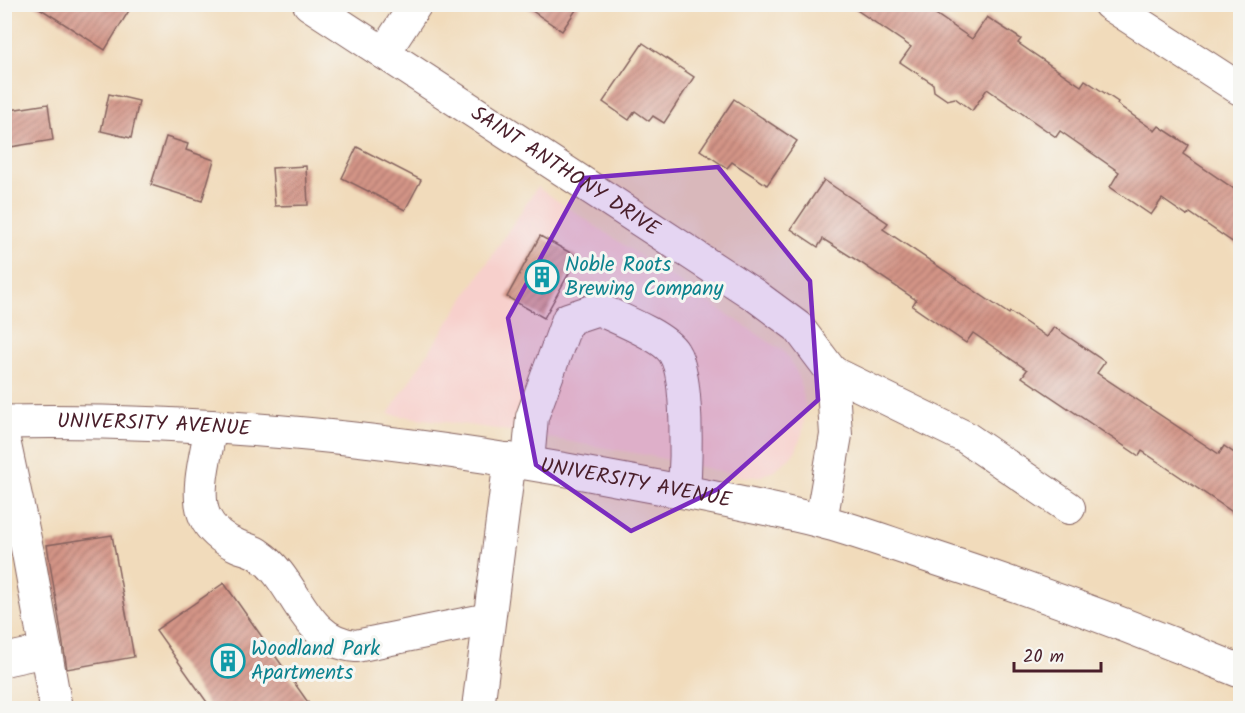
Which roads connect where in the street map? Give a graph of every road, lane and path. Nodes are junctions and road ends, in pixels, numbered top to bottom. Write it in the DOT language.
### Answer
graph roads {
  1 [pos="309,4"];
  2 [pos="416,4"];
  3 [pos="1109,4"];
  4 [pos="384,53"];
  5 [pos="1240,89"];
  6 [pos="832,372"];
  7 [pos="4,422"];
  8 [pos="211,426"];
  9 [pos="4,441"];
  10 [pos="519,461"];
  11 [pos="684,492"];
  12 [pos="1069,508"];
  13 [pos="821,521"];
  14 [pos="489,619"];
  15 [pos="46,651"];
  16 [pos="4,660"];
  17 [pos="1240,671"];
  18 [pos="56,708"];
  19 [pos="478,708"];
  1 -- 4 [label="street, SAINT ANTHONY DRIVE"];
  2 -- 4 [label="street"];
  3 -- 5 [label="street"];
  4 -- 6 [label="street, SAINT ANTHONY DRIVE"];
  6 -- 12 [label="street"];
  6 -- 13 [label="street"];
  7 -- 8 [label="main road, UNIVERSITY AVENUE"];
  8 -- 10 [label="main road, UNIVERSITY AVENUE"];
  8 -- 14 [label="street"];
  9 -- 15 [label="street"];
  10 -- 11 [label="main road, UNIVERSITY AVENUE"];
  10 -- 11 [label="street"];
  10 -- 14 [label="street"];
  11 -- 13 [label="main road, UNIVERSITY AVENUE"];
  13 -- 17 [label="main road, UNIVERSITY AVENUE"];
  14 -- 19 [label="street"];
  15 -- 16 [label="street"];
  15 -- 18 [label="street"];
}
